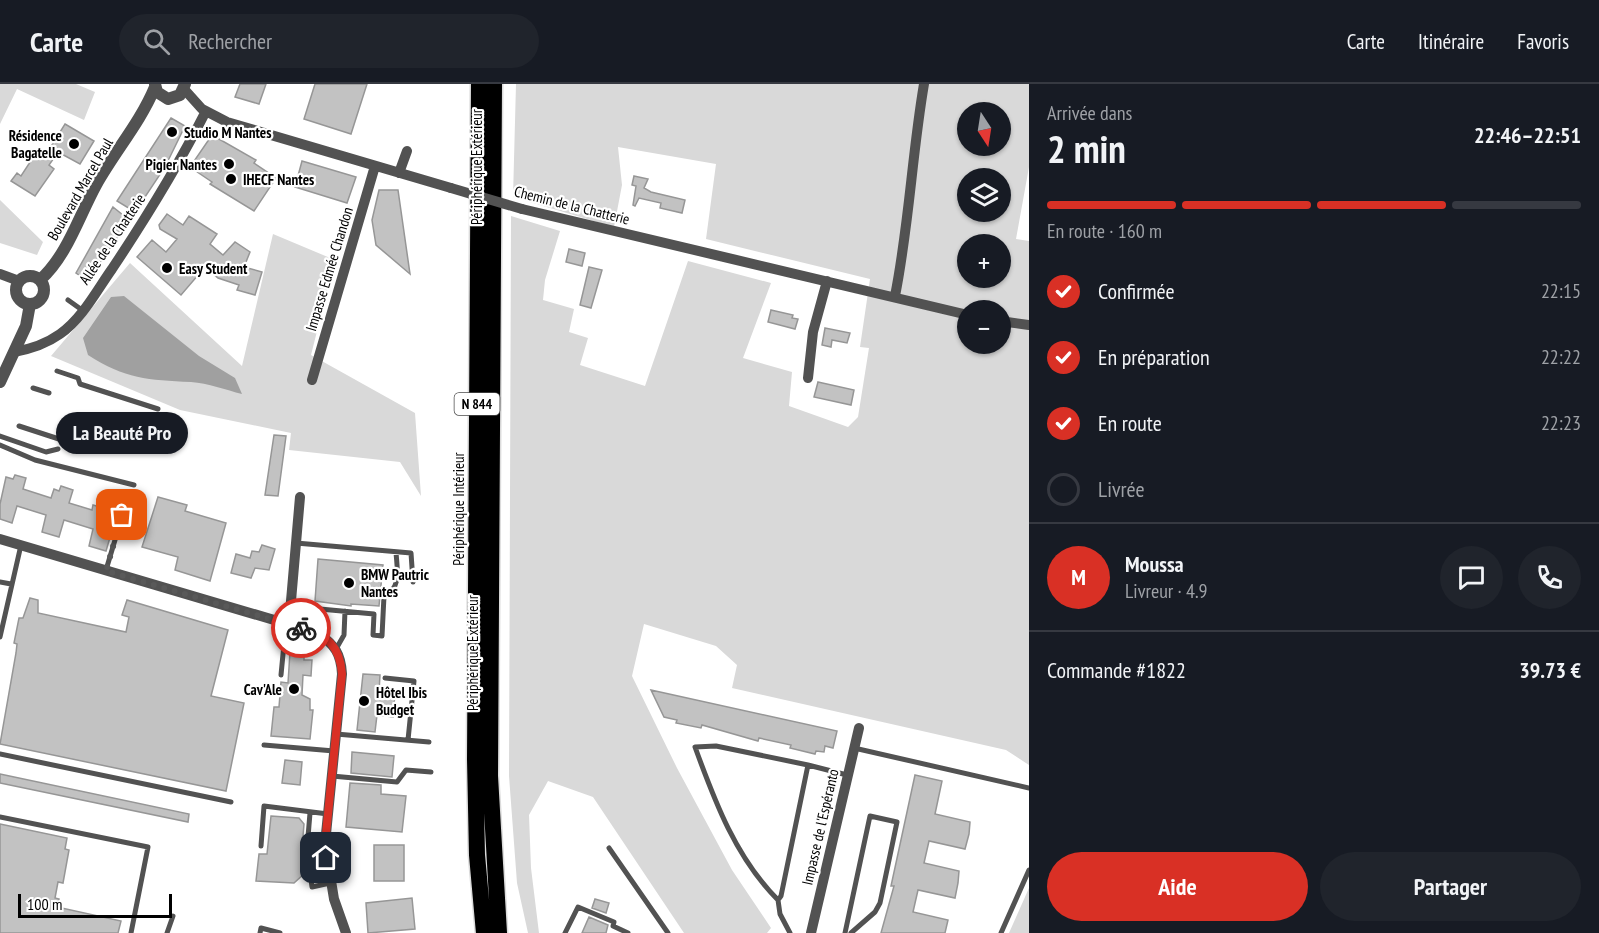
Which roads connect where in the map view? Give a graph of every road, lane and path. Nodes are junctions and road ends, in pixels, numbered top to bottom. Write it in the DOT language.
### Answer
graph roads {
  1 [pos="479,84"];
  2 [pos="494,84"];
  3 [pos="924,84"];
  4 [pos="184,87"];
  5 [pos="157,89"];
  6 [pos="206,111"];
  7 [pos="407,151"];
  8 [pos="375,166"];
  9 [pos="399,173"];
  10 [pos="0,274"];
  11 [pos="40,280"];
  12 [pos="19,281"];
  13 [pos="827,281"];
  14 [pos="895,296"];
  15 [pos="68,300"];
  16 [pos="30,304"];
  17 [pos="82,310"];
  18 [pos="957,312"];
  19 [pos="1011,323"];
  20 [pos="1029,325"];
  21 [pos="14,352"];
  22 [pos="57,370"];
  23 [pos="808,378"];
  24 [pos="312,380"];
  25 [pos="0,382"];
  26 [pos="33,388"];
  27 [pos="49,393"];
  28 [pos="158,409"];
  29 [pos="19,426"];
  30 [pos="0,436"];
  31 [pos="62,440"];
  32 [pos="0,445"];
  33 [pos="23,445"];
  34 [pos="58,449"];
  35 [pos="21,454"];
  36 [pos="134,485"];
  37 [pos="122,493"];
  38 [pos="300,497"];
  39 [pos="0,539"];
  40 [pos="296,543"];
  41 [pos="21,545"];
  42 [pos="396,552"];
  43 [pos="106,571"];
  44 [pos="0,582"];
  45 [pos="413,582"];
  46 [pos="11,584"];
  47 [pos="309,608"];
  48 [pos="345,611"];
  49 [pos="287,624"];
  50 [pos="1,625"];
  51 [pos="0,637"];
  52 [pos="336,649"];
  53 [pos="281,675"];
  54 [pos="385,678"];
  55 [pos="859,728"];
  56 [pos="336,734"];
  57 [pos="408,740"];
  58 [pos="429,742"];
  59 [pos="264,745"];
  60 [pos="854,748"];
  61 [pos="334,751"];
  62 [pos="0,754"];
  63 [pos="808,765"];
  64 [pos="431,772"];
  65 [pos="847,775"];
  66 [pos="332,776"];
  67 [pos="1029,788"];
  68 [pos="231,802"];
  69 [pos="310,813"];
  70 [pos="328,814"];
  71 [pos="0,817"];
  72 [pos="491,827"];
  73 [pos="261,846"];
  74 [pos="609,848"];
  75 [pos="1029,870"];
  76 [pos="479,879"];
  77 [pos="330,883"];
  78 [pos="778,900"];
  79 [pos="173,916"];
  80 [pos="131,933"];
  81 [pos="167,933"];
  82 [pos="260,933"];
  83 [pos="280,933"];
  84 [pos="346,933"];
  85 [pos="472,933"];
  86 [pos="484,933"];
  87 [pos="499,933"];
  88 [pos="511,933"];
  89 [pos="565,933"];
  90 [pos="628,933"];
  91 [pos="668,933"];
  92 [pos="790,933"];
  93 [pos="811,933"];
  94 [pos="845,933"];
  95 [pos="850,933"];
  96 [pos="1001,933"];
  1 -- 76 [label="highway, Périphérique Intérieur / N 844"];
  2 -- 72 [label="highway, Périphérique Extérieur / N 844"];
  3 -- 14 [label="street"];
  4 -- 5 [label="street"];
  4 -- 6 [label="street, Chemin de la Chatterie"];
  5 -- 11 [label="street, Boulevard Marcel Paul"];
  6 -- 8 [label="street, Chemin de la Chatterie"];
  6 -- 17 [label="street, Allée de la Chatterie"];
  7 -- 9 [label="street"];
  8 -- 9 [label="street, Chemin de la Chatterie"];
  8 -- 24 [label="street, Impasse Edmée Chandon"];
  9 -- 13 [label="street, Chemin de la Chatterie, bridge"];
  10 -- 12 [label="street"];
  11 -- 12 [label="street"];
  11 -- 16 [label="street"];
  12 -- 16 [label="street"];
  13 -- 14 [label="street, Chemin de la Chatterie"];
  13 -- 23 [label="street"];
  14 -- 18 [label="street, Chemin de la Chatterie"];
  15 -- 17 [label="lane"];
  16 -- 21 [label="street"];
  17 -- 21 [label="street, Allée de la Chatterie"];
  19 -- 20 [label="street"];
  21 -- 25 [label="street"];
  22 -- 28 [label="lane"];
  26 -- 27 [label="lane"];
  29 -- 31 [label="lane"];
  30 -- 33 [label="lane"];
  32 -- 35 [label="lane"];
  33 -- 34 [label="lane"];
  33 -- 35 [label="lane"];
  35 -- 36 [label="lane"];
  37 -- 43 [label="lane"];
  38 -- 40 [label="street"];
  39 -- 41 [label="street"];
  40 -- 42 [label="lane"];
  40 -- 49 [label="street"];
  41 -- 43 [label="street"];
  41 -- 46 [label="lane"];
  42 -- 45 [label="lane"];
  42 -- 48 [label="lane"];
  43 -- 49 [label="street"];
  44 -- 46 [label="lane"];
  46 -- 50 [label="lane"];
  47 -- 48 [label="lane"];
  48 -- 52 [label="lane"];
  49 -- 52 [label="street"];
  49 -- 53 [label="lane"];
  50 -- 51 [label="lane"];
  52 -- 56 [label="street"];
  54 -- 57 [label="lane"];
  55 -- 60 [label="street, Impasse de l'Espéranto"];
  56 -- 57 [label="lane"];
  56 -- 61 [label="street"];
  57 -- 58 [label="lane"];
  59 -- 61 [label="lane"];
  60 -- 65 [label="street, Impasse de l'Espéranto"];
  60 -- 67 [label="lane"];
  61 -- 66 [label="street"];
  62 -- 68 [label="lane"];
  63 -- 65 [label="lane"];
  63 -- 78 [label="lane"];
  63 -- 78 [label="lane"];
  64 -- 66 [label="lane"];
  65 -- 93 [label="street, Impasse de l'Espéranto"];
  66 -- 70 [label="street"];
  69 -- 70 [label="lane"];
  69 -- 73 [label="lane"];
  69 -- 77 [label="lane"];
  70 -- 77 [label="street"];
  71 -- 80 [label="lane"];
  72 -- 87 [label="highway, Périphérique Extérieur / N 844"];
  72 -- 88 [label="highway"];
  74 -- 91 [label="lane"];
  75 -- 96 [label="lane"];
  76 -- 85 [label="highway"];
  76 -- 86 [label="highway, Périphérique Intérieur / N 844"];
  77 -- 84 [label="street"];
  78 -- 92 [label="lane"];
  79 -- 81 [label="lane"];
  82 -- 83 [label="lane"];
  89 -- 90 [label="lane"];
  94 -- 95 [label="lane"];
}
